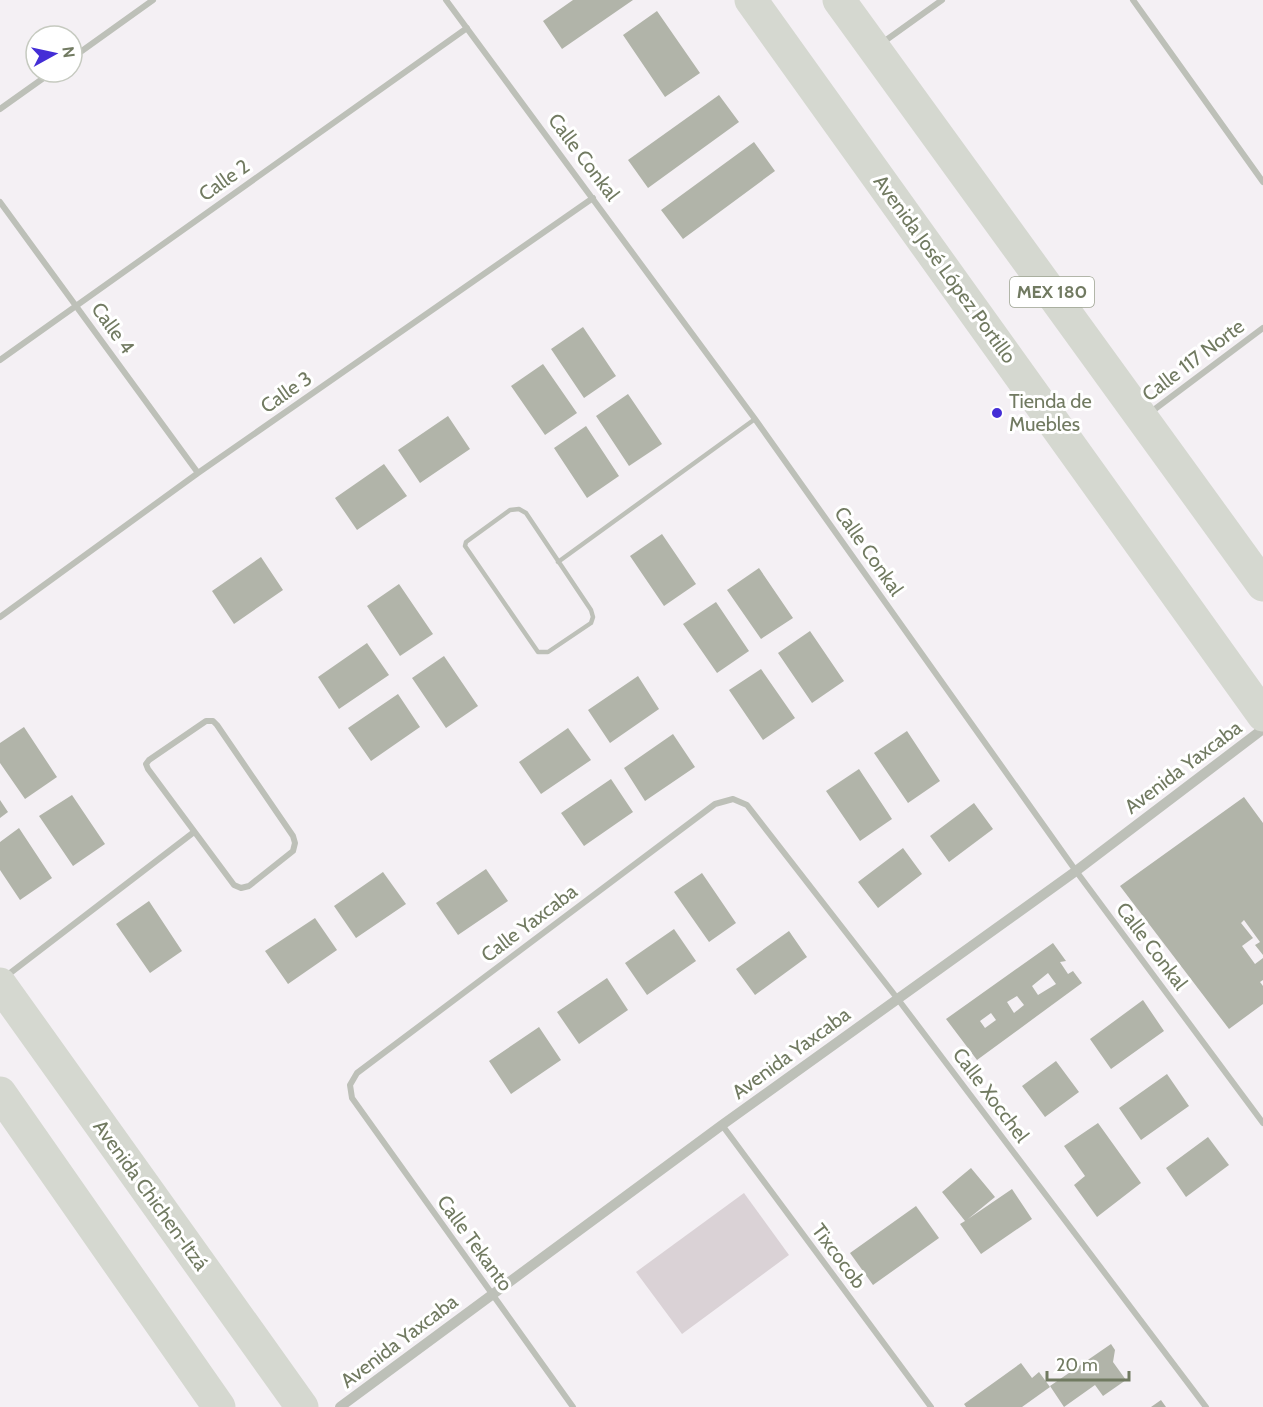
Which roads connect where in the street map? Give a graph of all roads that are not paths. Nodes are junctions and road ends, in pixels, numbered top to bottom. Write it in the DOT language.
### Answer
graph roads {
  1 [pos="153,0"];
  2 [pos="446,0"];
  3 [pos="752,0"];
  4 [pos="839,0"];
  5 [pos="942,0"];
  6 [pos="1133,0"];
  7 [pos="467,28"];
  8 [pos="84,49"];
  9 [pos="874,49"];
  10 [pos="35,84"];
  11 [pos="0,109"];
  12 [pos="1263,182"];
  13 [pos="593,198"];
  14 [pos="0,202"];
  15 [pos="76,305"];
  16 [pos="1263,328"];
  17 [pos="0,360"];
  18 [pos="1143,418"];
  19 [pos="755,420"];
  20 [pos="198,473"];
  21 [pos="558,562"];
  22 [pos="1263,585"];
  23 [pos="0,617"];
  24 [pos="1263,715"];
  25 [pos="1263,729"];
  26 [pos="747,805"];
  27 [pos="194,832"];
  28 [pos="1076,871"];
  29 [pos="0,982"];
  30 [pos="897,998"];
  31 [pos="0,1093"];
  32 [pos="352,1098"];
  33 [pos="1263,1123"];
  34 [pos="722,1125"];
  35 [pos="491,1294"];
  36 [pos="219,1407"];
  37 [pos="302,1407"];
  38 [pos="340,1407"];
  39 [pos="573,1407"];
  40 [pos="931,1407"];
  41 [pos="1206,1407"];
  1 -- 8 [label="street"];
  2 -- 7 [label="street, Calle Conkal"];
  3 -- 24 [label="main road, Avenida José López Portillo"];
  4 -- 9 [label="main road, MEX 180"];
  5 -- 9 [label="street"];
  6 -- 12 [label="street"];
  7 -- 13 [label="street, Calle Conkal"];
  7 -- 15 [label="street, Calle 2"];
  9 -- 18 [label="main road, MEX 180"];
  10 -- 11 [label="street"];
  13 -- 19 [label="street, Calle Conkal"];
  13 -- 20 [label="street, Calle 3"];
  14 -- 15 [label="street, Calle 4"];
  15 -- 17 [label="street, Calle 2"];
  15 -- 20 [label="street, Calle 4"];
  16 -- 18 [label="street, Calle 117 Norte"];
  18 -- 22 [label="main road, MEX 180"];
  19 -- 21 [label="lane"];
  19 -- 28 [label="street, Calle Conkal"];
  20 -- 23 [label="street, Calle 3"];
  21 -- 21 [label="lane"];
  25 -- 28 [label="street, Avenida Yaxcaba"];
  26 -- 30 [label="street, Calle Xocchel"];
  26 -- 32 [label="street, Calle Yaxcaba"];
  27 -- 27 [label="street"];
  27 -- 29 [label="street"];
  28 -- 30 [label="street, Avenida Yaxcaba"];
  28 -- 33 [label="street, Calle Conkal"];
  29 -- 37 [label="main road, Avenida Chichen-Itzá"];
  30 -- 34 [label="street, Avenida Yaxcaba"];
  30 -- 41 [label="street, Calle Xocchel"];
  31 -- 36 [label="main road"];
  32 -- 35 [label="street, Calle Tekanto"];
  34 -- 35 [label="street, Avenida Yaxcaba"];
  34 -- 40 [label="street, Tixcocob"];
  35 -- 38 [label="street, Avenida Yaxcaba"];
  35 -- 39 [label="street, Calle Tekanto"];
}
